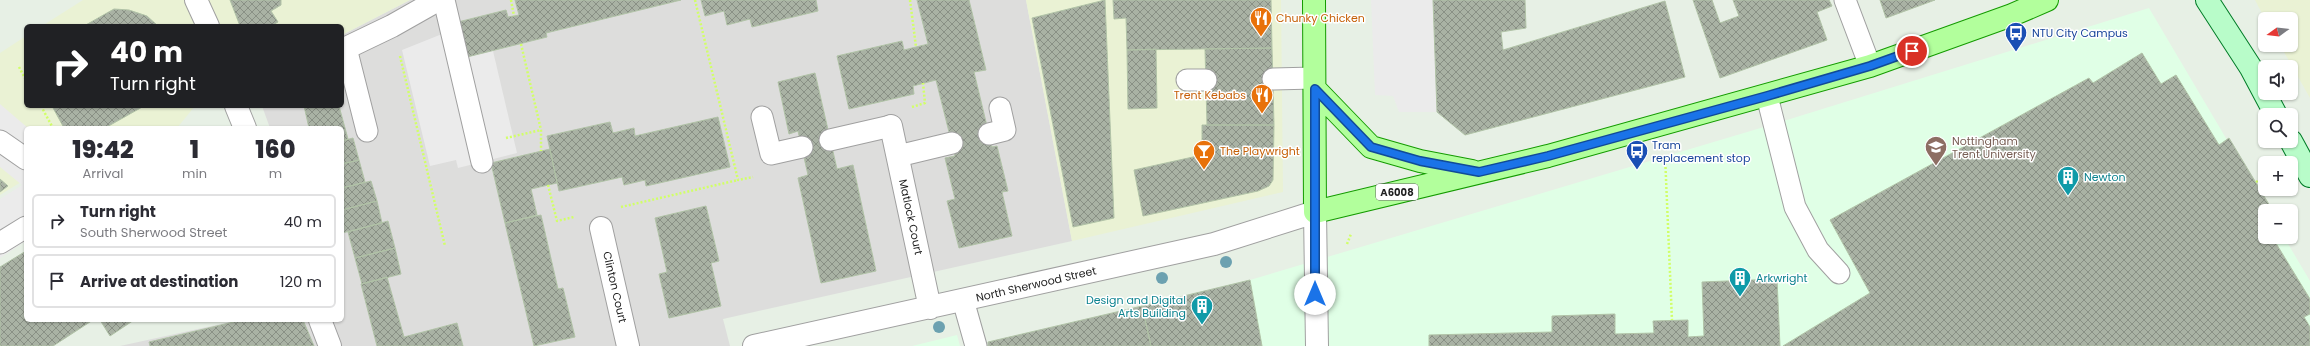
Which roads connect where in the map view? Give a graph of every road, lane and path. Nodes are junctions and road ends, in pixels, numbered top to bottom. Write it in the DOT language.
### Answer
graph roads {
  1 [pos="196,0"];
  2 [pos="438,0"];
  3 [pos="444,0"];
  4 [pos="511,0"];
  5 [pos="910,0"];
  6 [pos="1314,0"];
  7 [pos="1845,0"];
  8 [pos="2047,0"];
  9 [pos="2207,0"];
  10 [pos="514,16"];
  11 [pos="207,24"];
  12 [pos="392,26"];
  13 [pos="521,44"];
  14 [pos="916,47"];
  15 [pos="344,49"];
  16 [pos="1870,66"];
  17 [pos="19,67"];
  18 [pos="24,76"];
  19 [pos="1273,78"];
  20 [pos="1314,84"];
  21 [pos="1767,96"];
  22 [pos="42,108"];
  23 [pos="237,108"];
  24 [pos="1000,108"];
  25 [pos="2272,108"];
  26 [pos="762,117"];
  27 [pos="1664,123"];
  28 [pos="53,126"];
  29 [pos="244,126"];
  30 [pos="891,126"];
  31 [pos="541,130"];
  32 [pos="367,131"];
  33 [pos="989,134"];
  34 [pos="830,140"];
  35 [pos="0,141"];
  36 [pos="952,143"];
  37 [pos="802,147"];
  38 [pos="2295,148"];
  39 [pos="541,151"];
  40 [pos="480,154"];
  41 [pos="898,156"];
  42 [pos="24,158"];
  43 [pos="1479,172"];
  44 [pos="2310,176"];
  45 [pos="738,180"];
  46 [pos="548,185"];
  47 [pos="1315,212"];
  48 [pos="600,220"];
  49 [pos="24,228"];
  50 [pos="0,243"];
  51 [pos="445,246"];
  52 [pos="1838,273"];
  53 [pos="963,300"];
  54 [pos="930,308"];
  55 [pos="1672,320"];
  56 [pos="321,322"];
  57 [pos="330,346"];
  58 [pos="628,346"];
  59 [pos="754,346"];
  60 [pos="976,346"];
  61 [pos="1317,346"];
  1 -- 11 [label="street"];
  2 -- 12 [label="street"];
  3 -- 40 [label="lane"];
  4 -- 10 [label="path"];
  5 -- 14 [label="path"];
  6 -- 20 [label="main road"];
  7 -- 16 [label="lane"];
  8 -- 16 [label="main road, A6008"];
  9 -- 25 [label="street"];
  12 -- 15 [label="street"];
  12 -- 51 [label="path"];
  13 -- 31 [label="path"];
  15 -- 32 [label="lane"];
  16 -- 21 [label="main road, A6008"];
  17 -- 18 [label="path"];
  19 -- 20 [label="lane"];
  20 -- 43 [label="main road, A6008"];
  20 -- 47 [label="main road"];
  21 -- 27 [label="main road, A6008"];
  21 -- 52 [label="lane"];
  22 -- 28 [label="path"];
  23 -- 29 [label="street"];
  24 -- 33 [label="lane"];
  26 -- 37 [label="lane"];
  27 -- 43 [label="main road, A6008"];
  27 -- 55 [label="path"];
  30 -- 34 [label="lane"];
  30 -- 41 [label="street, Matlock Court"];
  31 -- 39 [label="path"];
  31 -- 40 [label="path"];
  35 -- 42 [label="lane"];
  36 -- 41 [label="lane"];
  38 -- 44 [label="street"];
  41 -- 54 [label="street, Matlock Court"];
  43 -- 47 [label="main road, A6008"];
  45 -- 48 [label="path"];
  46 -- 48 [label="path"];
  47 -- 53 [label="street, North Sherwood Street"];
  47 -- 61 [label="street"];
  48 -- 58 [label="street, Clinton Court"];
  49 -- 50 [label="lane"];
  53 -- 54 [label="street, North Sherwood Street"];
  53 -- 60 [label="lane"];
  54 -- 59 [label="street, North Sherwood Street"];
  56 -- 57 [label="street"];
}
